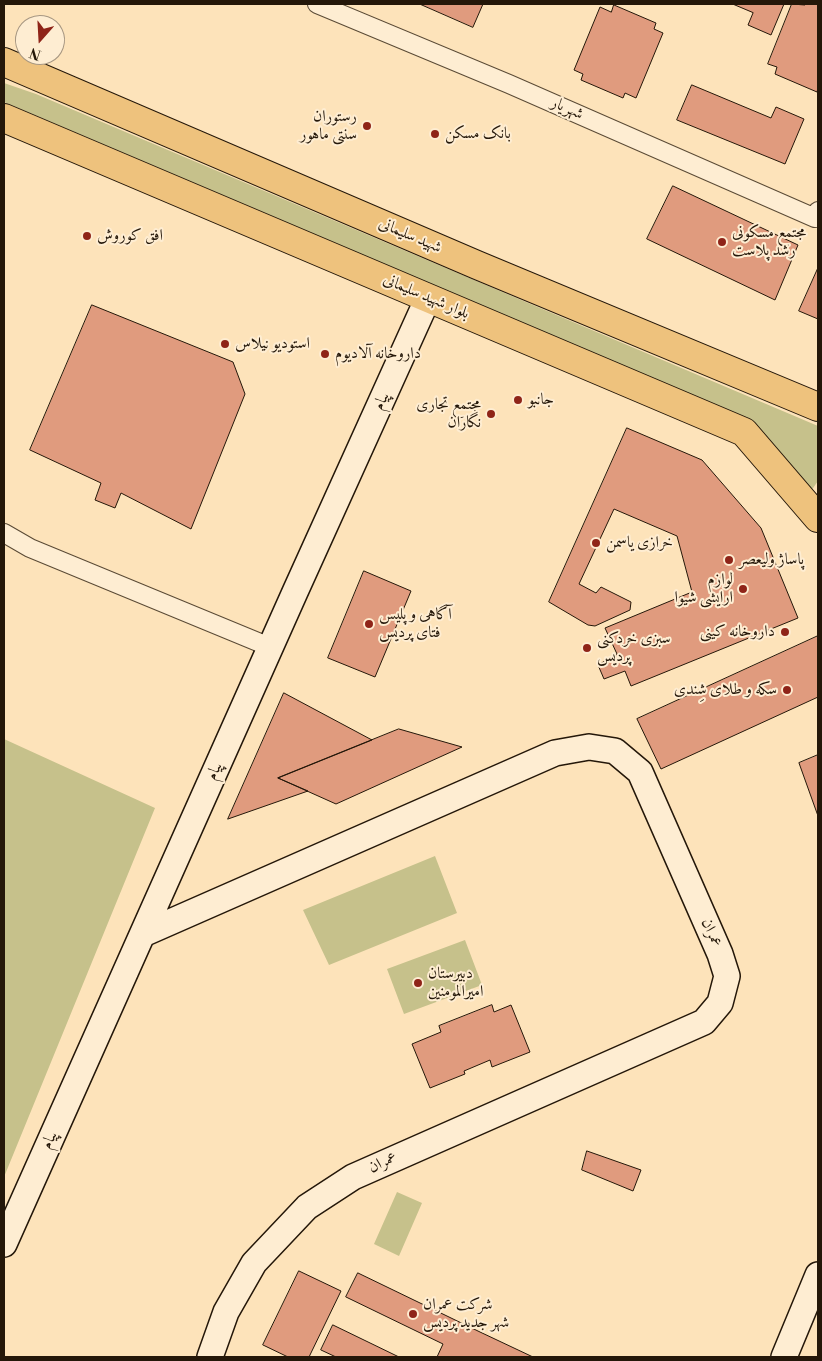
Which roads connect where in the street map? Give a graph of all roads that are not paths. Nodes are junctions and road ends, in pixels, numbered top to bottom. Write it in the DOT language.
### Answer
graph roads {
  1 [pos="317,4"];
  2 [pos="4,62"];
  3 [pos="4,118"];
  4 [pos="817,215"];
  5 [pos="428,298"];
  6 [pos="818,407"];
  7 [pos="818,518"];
  8 [pos="4,533"];
  9 [pos="270,648"];
  10 [pos="143,934"];
  11 [pos="4,1244"];
  12 [pos="818,1274"];
  13 [pos="210,1357"];
  14 [pos="784,1357"];
  1 -- 4 [label="street, شهریار"];
  2 -- 6 [label="main road, شهید سلیمانی"];
  3 -- 5 [label="main road, بلوار شهید سلیمانی"];
  5 -- 7 [label="main road, بلوار شهید سلیمانی"];
  5 -- 9 [label="street, پیام"];
  8 -- 9 [label="street"];
  9 -- 10 [label="street, پیام"];
  10 -- 11 [label="street, پیام"];
  10 -- 13 [label="street, عمران"];
  12 -- 14 [label="street"];
}
